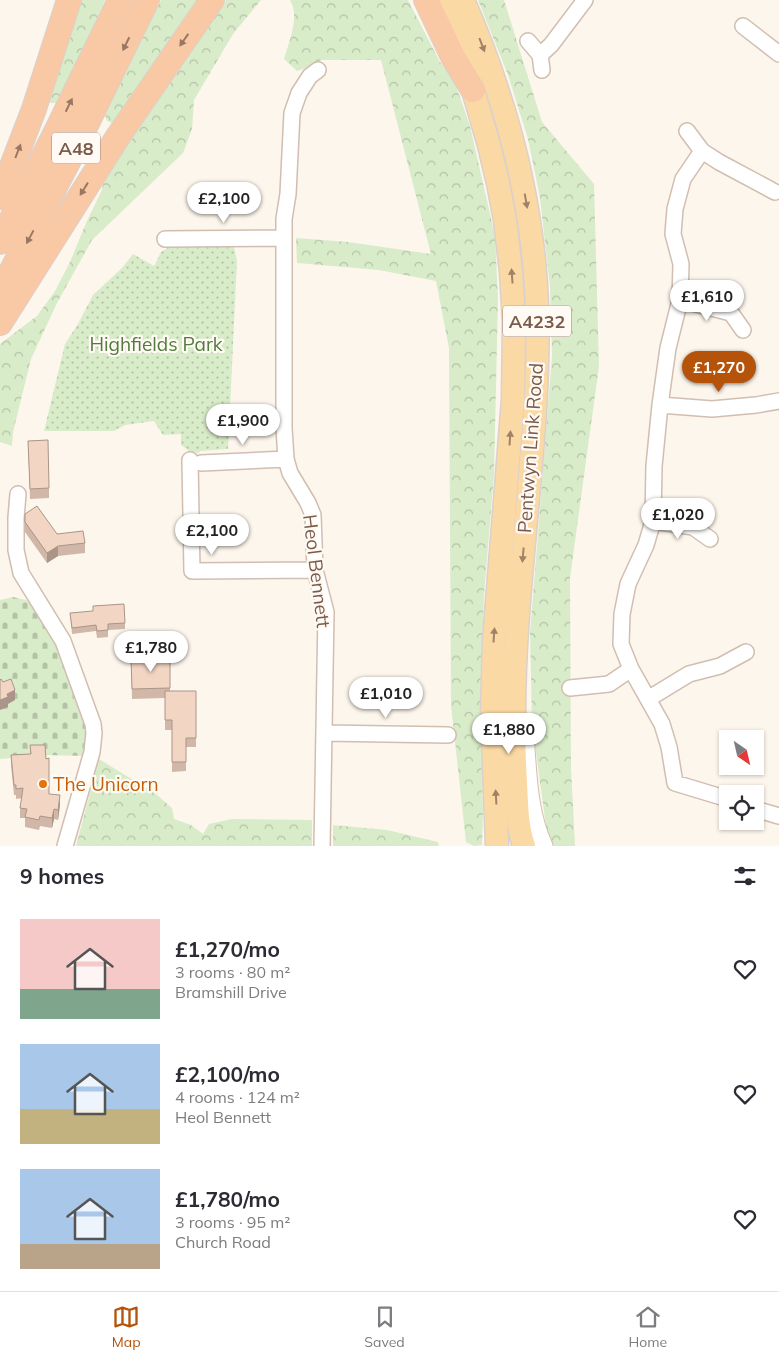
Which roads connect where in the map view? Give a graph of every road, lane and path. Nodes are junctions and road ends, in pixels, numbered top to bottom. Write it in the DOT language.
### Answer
graph roads {
  1 [pos="69,0"];
  2 [pos="120,0"];
  3 [pos="146,0"];
  4 [pos="212,0"];
  5 [pos="426,0"];
  6 [pos="439,0"];
  7 [pos="463,0"];
  8 [pos="585,0"];
  9 [pos="743,26"];
  10 [pos="528,41"];
  11 [pos="779,54"];
  12 [pos="540,55"];
  13 [pos="318,70"];
  14 [pos="542,70"];
  15 [pos="473,90"];
  16 [pos="687,131"];
  17 [pos="702,151"];
  18 [pos="775,192"];
  19 [pos="0,197"];
  20 [pos="283,238"];
  21 [pos="165,240"];
  22 [pos="0,242"];
  23 [pos="0,293"];
  24 [pos="680,300"];
  25 [pos="0,323"];
  26 [pos="743,330"];
  27 [pos="779,401"];
  28 [pos="660,405"];
  29 [pos="286,459"];
  30 [pos="18,494"];
  31 [pos="653,521"];
  32 [pos="710,540"];
  33 [pos="314,570"];
  34 [pos="515,652"];
  35 [pos="746,652"];
  36 [pos="631,669"];
  37 [pos="570,688"];
  38 [pos="648,699"];
  39 [pos="324,733"];
  40 [pos="448,735"];
  41 [pos="719,796"];
  42 [pos="764,811"];
  43 [pos="779,816"];
  44 [pos="64,846"];
  45 [pos="322,846"];
  46 [pos="497,846"];
  47 [pos="524,846"];
  48 [pos="543,846"];
  19 -- 1 [label="highway, one-way"];
  22 -- 2 [label="highway, A48, one-way"];
  3 -- 23 [label="highway, A48, one-way"];
  4 -- 25 [label="highway, one-way"];
  5 -- 15 [label="highway"];
  6 -- 15 [label="main road, Pentwyn Link Road / A4232"];
  7 -- 34 [label="main road, Pentwyn Link Road / A4232, one-way"];
  8 -- 12 [label="street"];
  9 -- 11 [label="street"];
  10 -- 12 [label="street"];
  12 -- 14 [label="street"];
  13 -- 20 [label="street, Heol Bennett"];
  46 -- 15 [label="main road, Pentwyn Link Road / A4232, one-way"];
  16 -- 17 [label="street"];
  17 -- 18 [label="street"];
  17 -- 24 [label="street"];
  20 -- 21 [label="street"];
  20 -- 29 [label="street, Heol Bennett"];
  24 -- 26 [label="street"];
  24 -- 28 [label="street"];
  27 -- 28 [label="street"];
  28 -- 31 [label="street"];
  29 -- 33 [label="street, Heol Bennett"];
  29 -- 33 [label="street"];
  30 -- 44 [label="street"];
  31 -- 32 [label="street"];
  31 -- 36 [label="street"];
  33 -- 39 [label="street, Heol Bennett"];
  34 -- 47 [label="main road, Pentwyn Link Road / A4232"];
  34 -- 48 [label="street"];
  35 -- 38 [label="street"];
  36 -- 37 [label="street"];
  36 -- 38 [label="street"];
  38 -- 41 [label="street"];
  39 -- 40 [label="street"];
  39 -- 45 [label="street, Heol Bennett"];
  42 -- 43 [label="street"];
}
